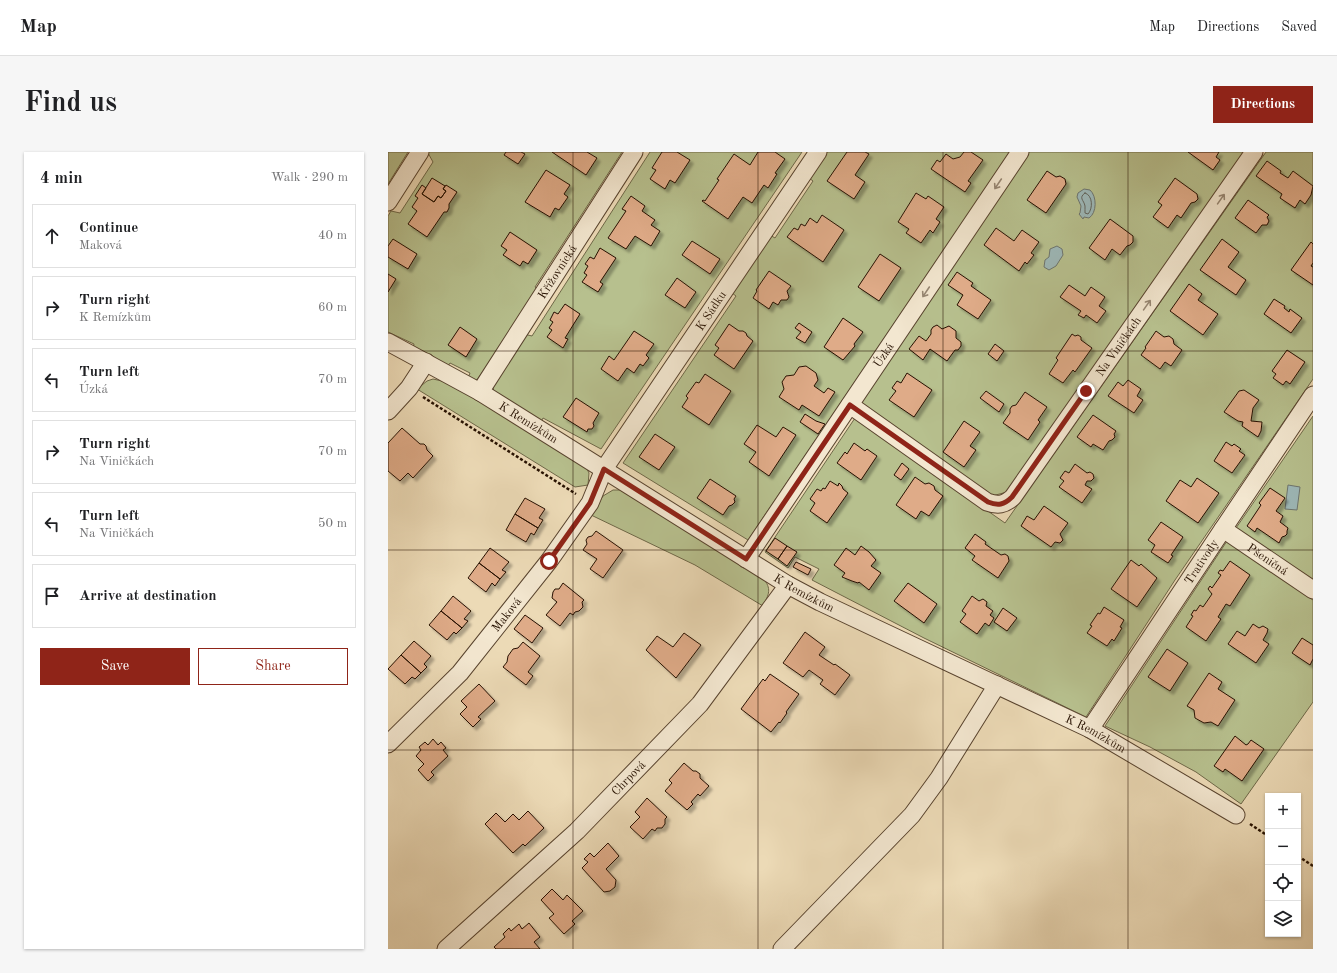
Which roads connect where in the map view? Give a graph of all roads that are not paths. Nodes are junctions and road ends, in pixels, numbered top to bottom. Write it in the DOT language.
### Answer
graph roads {
  1 [pos="420,152"];
  2 [pos="634,152"];
  3 [pos="818,152"];
  4 [pos="1020,152"];
  5 [pos="1254,152"];
  6 [pos="388,202"];
  7 [pos="388,342"];
  8 [pos="426,362"];
  9 [pos="480,392"];
  10 [pos="1313,395"];
  11 [pos="850,405"];
  12 [pos="388,411"];
  13 [pos="604,469"];
  14 [pos="1223,529"];
  15 [pos="746,559"];
  16 [pos="788,585"];
  17 [pos="1313,590"];
  18 [pos="997,685"];
  19 [pos="1090,729"];
  20 [pos="388,744"];
  21 [pos="1236,815"];
  22 [pos="446,949"];
  23 [pos="782,949"];
  1 -- 6 [label="street"];
  2 -- 9 [label="street, Křížovnická"];
  3 -- 13 [label="street, K Sádku"];
  4 -- 11 [label="street, Úzká, one-way"];
  11 -- 5 [label="street, Na Viničkách, one-way"];
  7 -- 8 [label="street, K Remízkům"];
  8 -- 9 [label="street, K Remízkům"];
  8 -- 12 [label="street"];
  9 -- 13 [label="street, K Remízkům"];
  10 -- 14 [label="street, Trativody"];
  11 -- 15 [label="street, Úzká"];
  13 -- 15 [label="street, K Remízkům"];
  13 -- 20 [label="street, Maková"];
  14 -- 17 [label="street, Pšeničná"];
  14 -- 19 [label="street, Trativody"];
  15 -- 16 [label="street, K Remízkům"];
  16 -- 18 [label="street, K Remízkům"];
  16 -- 22 [label="street, Chrpová"];
  18 -- 19 [label="street, K Remízkům"];
  18 -- 23 [label="street"];
  19 -- 21 [label="street, K Remízkům"];
}
